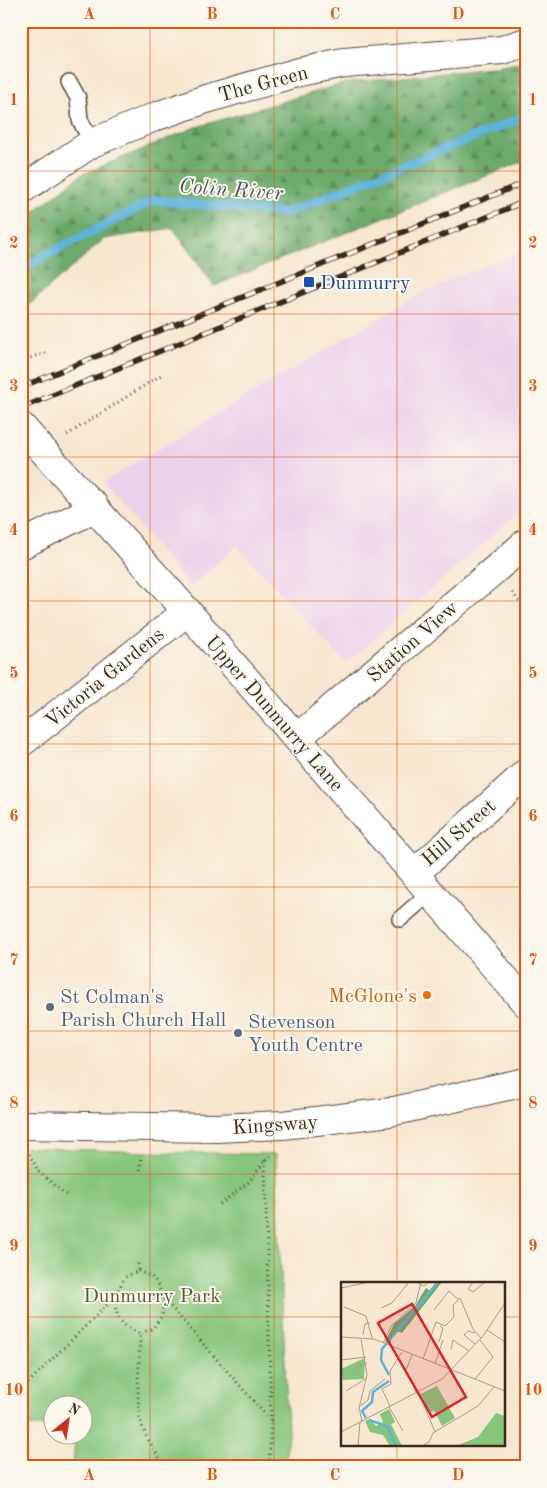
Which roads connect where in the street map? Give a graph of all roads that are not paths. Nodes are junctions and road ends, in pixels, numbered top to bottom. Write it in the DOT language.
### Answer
graph roads {
  1 [pos="526,42"];
  2 [pos="69,82"];
  3 [pos="92,143"];
  4 [pos="21,190"];
  5 [pos="21,426"];
  6 [pos="93,504"];
  7 [pos="526,543"];
  8 [pos="21,545"];
  9 [pos="186,610"];
  10 [pos="297,738"];
  11 [pos="21,743"];
  12 [pos="526,773"];
  13 [pos="413,871"];
  14 [pos="431,892"];
  15 [pos="400,919"];
  16 [pos="526,1003"];
  17 [pos="526,1082"];
  18 [pos="23,1136"];
  1 -- 3 [label="street, The Green"];
  2 -- 3 [label="lane"];
  3 -- 4 [label="street, The Green"];
  5 -- 6 [label="street, Upper Dunmurry Lane"];
  6 -- 8 [label="street"];
  6 -- 9 [label="street, Upper Dunmurry Lane"];
  7 -- 10 [label="street, Station View"];
  9 -- 10 [label="street, Upper Dunmurry Lane"];
  9 -- 11 [label="street, Victoria Gardens"];
  10 -- 13 [label="street, Upper Dunmurry Lane"];
  12 -- 13 [label="street, Hill Street"];
  13 -- 14 [label="street, Upper Dunmurry Lane"];
  14 -- 15 [label="lane"];
  14 -- 16 [label="street, Upper Dunmurry Lane"];
  17 -- 18 [label="street, Kingsway"];
}
